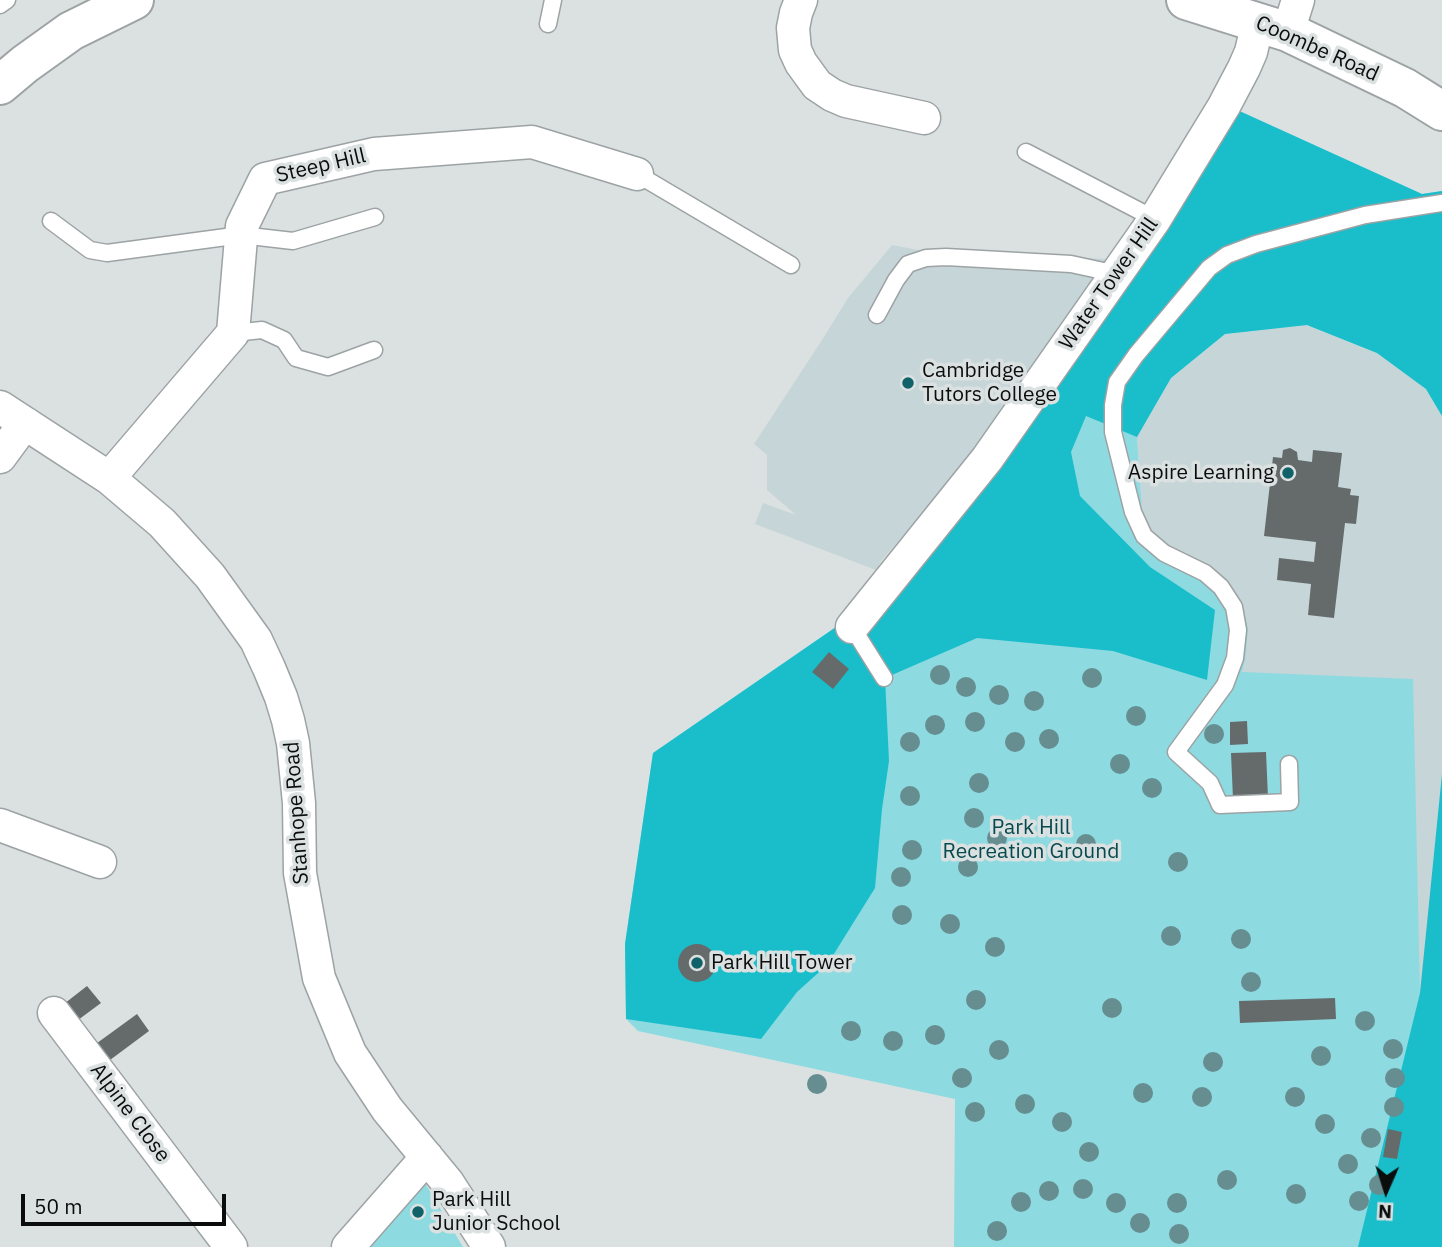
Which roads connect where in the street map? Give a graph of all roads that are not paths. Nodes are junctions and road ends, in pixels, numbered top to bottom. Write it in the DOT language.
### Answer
graph roads {
  1 [pos="7,0"];
  2 [pos="134,0"];
  3 [pos="553,0"];
  4 [pos="801,0"];
  5 [pos="1186,0"];
  6 [pos="0,5"];
  7 [pos="1282,18"];
  8 [pos="548,24"];
  9 [pos="0,85"];
  10 [pos="1442,111"];
  11 [pos="924,118"];
  12 [pos="1026,152"];
  13 [pos="637,174"];
  14 [pos="1442,203"];
  15 [pos="375,217"];
  16 [pos="1155,219"];
  17 [pos="51,221"];
  18 [pos="241,235"];
  19 [pos="791,265"];
  20 [pos="1116,274"];
  21 [pos="877,315"];
  22 [pos="233,333"];
  23 [pos="374,350"];
  24 [pos="12,415"];
  25 [pos="0,457"];
  26 [pos="109,478"];
  27 [pos="852,627"];
  28 [pos="884,678"];
  29 [pos="1289,764"];
  30 [pos="0,825"];
  31 [pos="100,864"];
  32 [pos="54,1013"];
  33 [pos="427,1157"];
  34 [pos="231,1247"];
  35 [pos="348,1247"];
  36 [pos="489,1247"];
  1 -- 6 [label="lane"];
  2 -- 9 [label="main road"];
  3 -- 8 [label="lane"];
  4 -- 11 [label="street"];
  5 -- 7 [label="main road, Coombe Road"];
  7 -- 10 [label="main road, Coombe Road"];
  7 -- 16 [label="street, Water Tower Hill"];
  12 -- 16 [label="lane"];
  13 -- 18 [label="street, Steep Hill"];
  13 -- 19 [label="lane"];
  14 -- 29 [label="lane"];
  15 -- 18 [label="lane"];
  16 -- 20 [label="street, Water Tower Hill"];
  17 -- 18 [label="lane"];
  18 -- 22 [label="street, Steep Hill"];
  20 -- 21 [label="lane"];
  20 -- 27 [label="street, Water Tower Hill"];
  22 -- 23 [label="lane"];
  22 -- 26 [label="street"];
  24 -- 25 [label="street"];
  24 -- 26 [label="street, Stanhope Road"];
  26 -- 33 [label="street, Stanhope Road"];
  27 -- 28 [label="lane"];
  30 -- 31 [label="street"];
  32 -- 34 [label="street, Alpine Close"];
  33 -- 35 [label="street"];
  33 -- 36 [label="street, Stanhope Road"];
}
